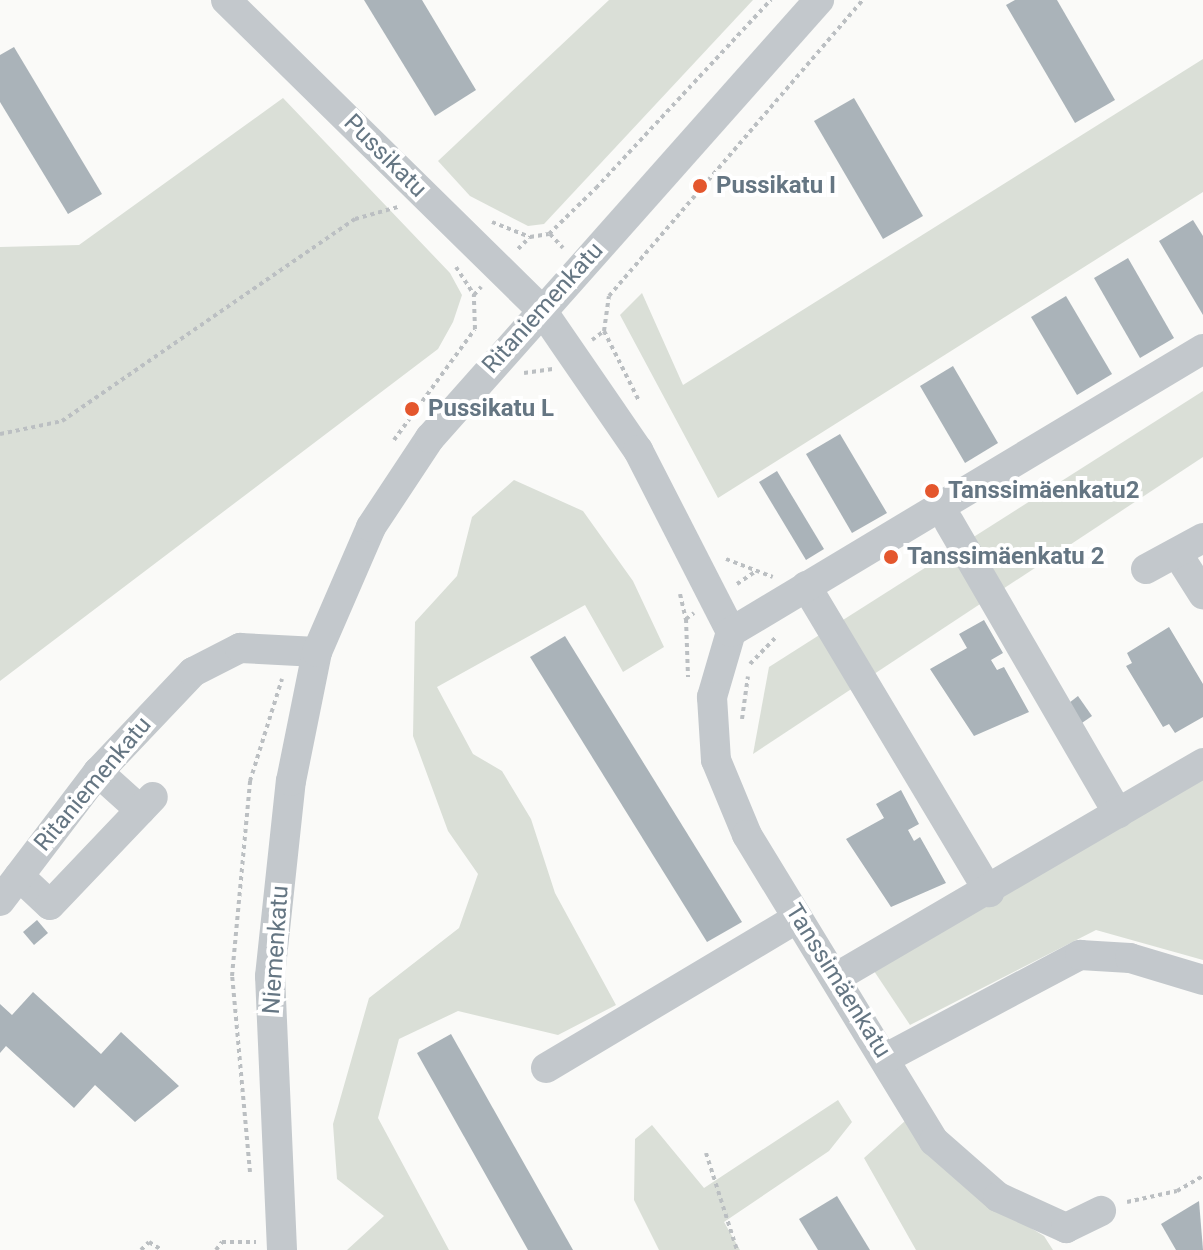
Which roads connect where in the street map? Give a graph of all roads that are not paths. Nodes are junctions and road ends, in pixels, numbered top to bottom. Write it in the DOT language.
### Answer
graph roads {
  1 [pos="226,0"];
  2 [pos="819,0"];
  3 [pos="543,312"];
  4 [pos="1203,349"];
  5 [pos="949,522"];
  6 [pos="1203,538"];
  7 [pos="1177,553"];
  8 [pos="1146,569"];
  9 [pos="806,586"];
  10 [pos="1203,594"];
  11 [pos="731,632"];
  12 [pos="303,650"];
  13 [pos="1203,763"];
  14 [pos="98,772"];
  15 [pos="1118,814"];
  16 [pos="19,876"];
  17 [pos="989,892"];
  18 [pos="0,901"];
  19 [pos="798,918"];
  20 [pos="837,977"];
  21 [pos="1203,980"];
  22 [pos="886,1058"];
  23 [pos="546,1068"];
  24 [pos="1101,1211"];
  25 [pos="269,1246"];
  1 -- 3 [label="street, Pussikatu"];
  2 -- 3 [label="street, Ritaniemenkatu"];
  3 -- 11 [label="street"];
  3 -- 12 [label="street, Ritaniemenkatu"];
  4 -- 9 [label="street"];
  5 -- 15 [label="street"];
  6 -- 7 [label="street"];
  7 -- 8 [label="street"];
  7 -- 10 [label="street"];
  9 -- 11 [label="street"];
  9 -- 17 [label="street"];
  11 -- 19 [label="street, Tanssimäenkatu"];
  12 -- 14 [label="street, Ritaniemenkatu"];
  12 -- 25 [label="street, Niemenkatu"];
  13 -- 15 [label="street"];
  14 -- 16 [label="street, Ritaniemenkatu"];
  14 -- 16 [label="street"];
  15 -- 17 [label="street"];
  16 -- 18 [label="street, Ritaniemenkatu"];
  17 -- 20 [label="street"];
  19 -- 20 [label="street, Tanssimäenkatu"];
  19 -- 23 [label="street"];
  20 -- 22 [label="street, Tanssimäenkatu"];
  21 -- 22 [label="street"];
  22 -- 24 [label="street, Tanssimäenkatu"];
}
